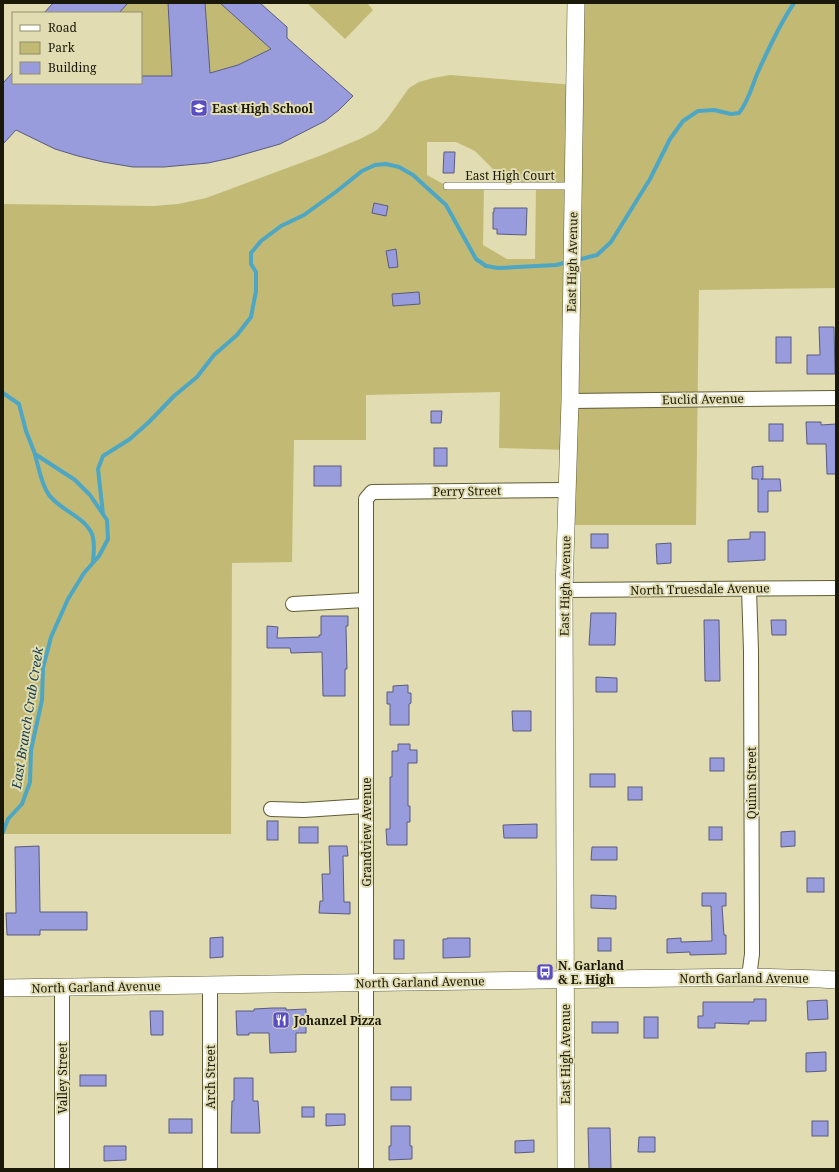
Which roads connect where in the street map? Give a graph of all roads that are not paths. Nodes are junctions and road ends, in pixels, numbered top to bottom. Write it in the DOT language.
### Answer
graph roads {
  1 [pos="576,3"];
  2 [pos="447,186"];
  3 [pos="574,186"];
  4 [pos="836,398"];
  5 [pos="570,401"];
  6 [pos="566,490"];
  7 [pos="368,495"];
  8 [pos="836,588"];
  9 [pos="749,589"];
  10 [pos="564,590"];
  11 [pos="365,600"];
  12 [pos="293,604"];
  13 [pos="365,806"];
  14 [pos="271,809"];
  15 [pos="749,977"];
  16 [pos="565,980"];
  17 [pos="836,980"];
  18 [pos="366,982"];
  19 [pos="210,986"];
  20 [pos="62,987"];
  21 [pos="3,988"];
  22 [pos="62,1169"];
  23 [pos="210,1169"];
  24 [pos="366,1169"];
  25 [pos="566,1169"];
  1 -- 3 [label="street, East High Avenue"];
  2 -- 3 [label="lane, East High Court"];
  3 -- 5 [label="street, East High Avenue"];
  4 -- 5 [label="street, Euclid Avenue"];
  5 -- 6 [label="street, East High Avenue"];
  6 -- 7 [label="street, Perry Street"];
  6 -- 10 [label="street, East High Avenue"];
  7 -- 11 [label="street, Grandview Avenue"];
  8 -- 9 [label="street, North Truesdale Avenue"];
  9 -- 10 [label="street, North Truesdale Avenue"];
  9 -- 15 [label="street, Quinn Street"];
  10 -- 16 [label="street, East High Avenue"];
  11 -- 12 [label="street"];
  11 -- 13 [label="street, Grandview Avenue"];
  13 -- 14 [label="street"];
  13 -- 18 [label="street, Grandview Avenue"];
  15 -- 16 [label="street, North Garland Avenue"];
  15 -- 17 [label="street, North Garland Avenue"];
  16 -- 18 [label="street, North Garland Avenue"];
  16 -- 25 [label="street, East High Avenue"];
  18 -- 19 [label="street, North Garland Avenue"];
  18 -- 24 [label="street, Grandview Avenue"];
  19 -- 20 [label="street, North Garland Avenue"];
  19 -- 23 [label="street, Arch Street"];
  20 -- 21 [label="street, North Garland Avenue"];
  20 -- 22 [label="street, Valley Street"];
}
